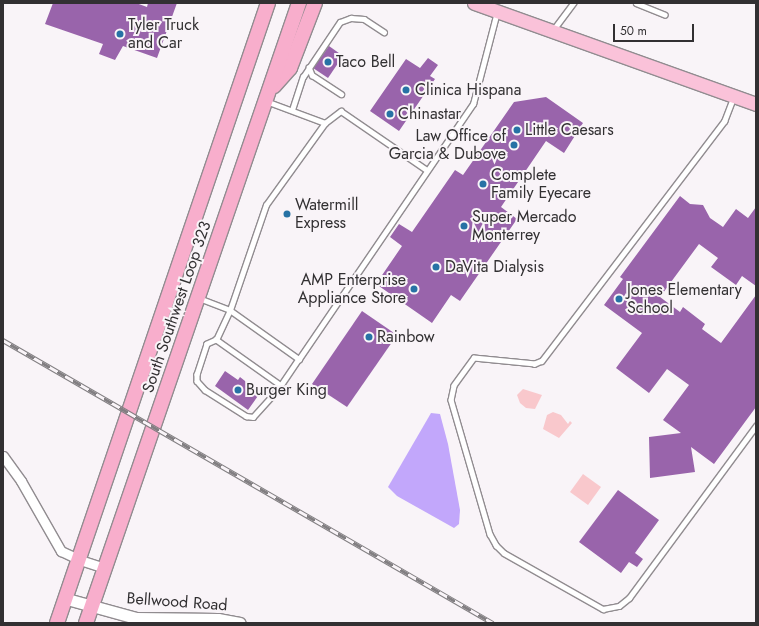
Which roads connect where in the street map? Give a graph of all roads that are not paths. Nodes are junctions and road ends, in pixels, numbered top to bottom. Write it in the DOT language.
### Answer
graph roads {
  1 [pos="268,3"];
  2 [pos="299,3"];
  3 [pos="315,3"];
  4 [pos="474,3"];
  5 [pos="573,3"];
  6 [pos="636,3"];
  7 [pos="264,10"];
  8 [pos="497,12"];
  9 [pos="665,16"];
  10 [pos="552,31"];
  11 [pos="384,32"];
  12 [pos="309,67"];
  13 [pos="341,94"];
  14 [pos="269,95"];
  15 [pos="734,96"];
  16 [pos="756,104"];
  17 [pos="292,110"];
  18 [pos="325,122"];
  19 [pos="427,170"];
  20 [pos="198,298"];
  21 [pos="230,310"];
  22 [pos="216,340"];
  23 [pos="299,359"];
  24 [pos="281,386"];
  25 [pos="756,426"];
  26 [pos="3,456"];
  27 [pos="80,560"];
  28 [pos="105,568"];
  29 [pos="67,598"];
  30 [pos="92,607"];
  31 [pos="58,623"];
  32 [pos="86,623"];
  33 [pos="240,623"];
  1 -- 7 [label="highway, South Southwest Loop 323"];
  2 -- 14 [label="highway, South Southwest Loop 323"];
  3 -- 14 [label="highway"];
  4 -- 8 [label="main road"];
  5 -- 10 [label="lane"];
  6 -- 9 [label="lane"];
  7 -- 27 [label="highway, South Southwest Loop 323"];
  8 -- 10 [label="main road"];
  8 -- 19 [label="lane"];
  10 -- 15 [label="main road"];
  11 -- 12 [label="lane"];
  12 -- 13 [label="lane"];
  12 -- 17 [label="lane"];
  14 -- 17 [label="lane"];
  14 -- 20 [label="highway, South Southwest Loop 323"];
  15 -- 16 [label="main road"];
  15 -- 25 [label="lane"];
  17 -- 18 [label="lane"];
  18 -- 19 [label="lane"];
  18 -- 21 [label="lane"];
  19 -- 23 [label="lane"];
  20 -- 21 [label="lane"];
  20 -- 28 [label="highway, South Southwest Loop 323"];
  21 -- 22 [label="lane"];
  21 -- 23 [label="lane"];
  22 -- 24 [label="lane"];
  22 -- 24 [label="lane"];
  23 -- 24 [label="lane"];
  26 -- 27 [label="street"];
  27 -- 28 [label="street"];
  27 -- 29 [label="highway, South Southwest Loop 323"];
  28 -- 30 [label="highway, South Southwest Loop 323"];
  29 -- 30 [label="street, Bellwood Road"];
  29 -- 31 [label="highway, South Southwest Loop 323"];
  30 -- 32 [label="highway, South Southwest Loop 323"];
  30 -- 33 [label="street, Bellwood Road"];
}
